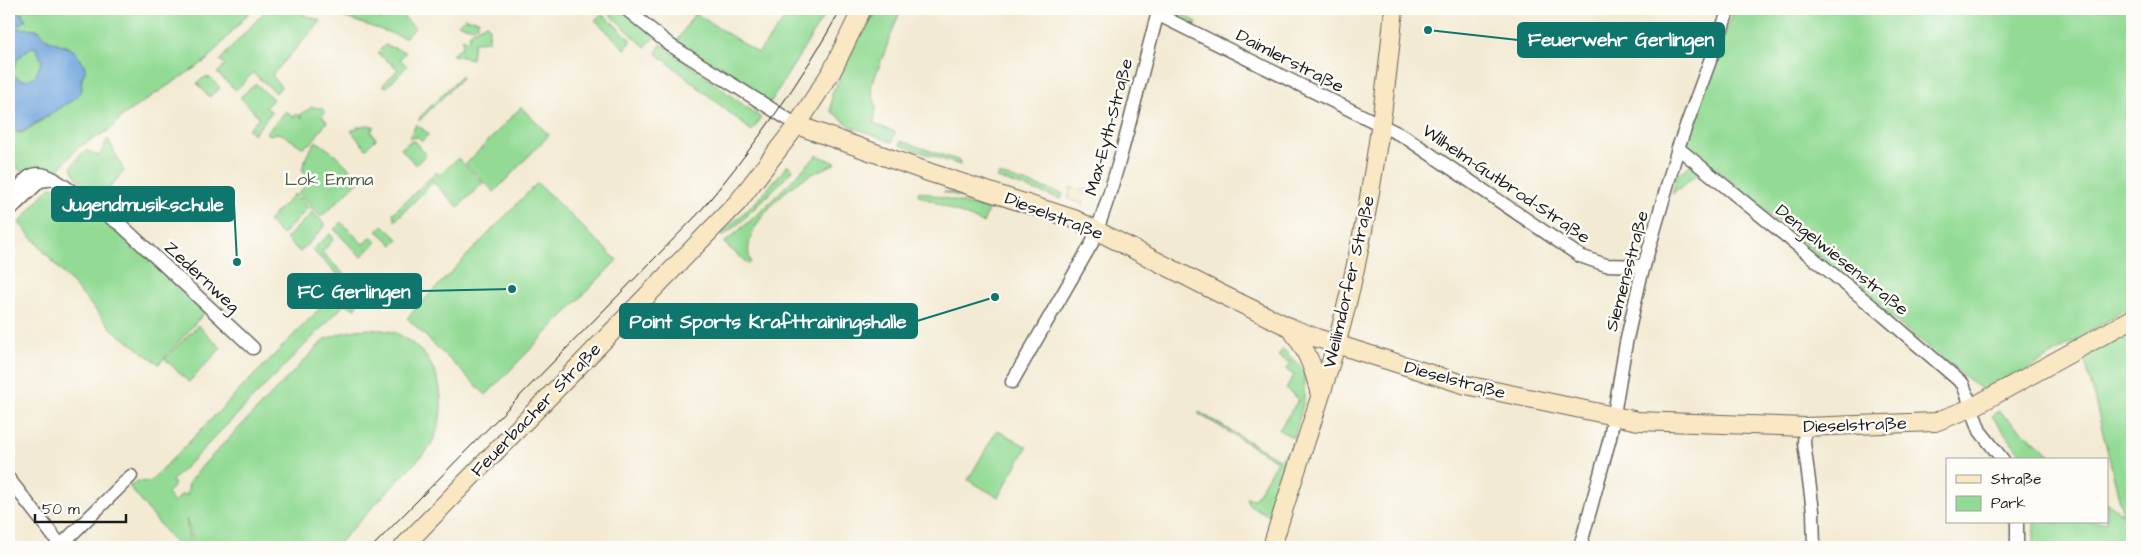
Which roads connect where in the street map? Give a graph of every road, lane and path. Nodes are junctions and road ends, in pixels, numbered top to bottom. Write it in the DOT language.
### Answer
graph roads {
  1 [pos="626,9"];
  2 [pos="862,9"];
  3 [pos="1394,9"];
  4 [pos="1729,9"];
  5 [pos="1158,11"];
  6 [pos="797,125"];
  7 [pos="1380,126"];
  8 [pos="1678,148"];
  9 [pos="54,179"];
  10 [pos="9,204"];
  11 [pos="9,210"];
  12 [pos="1097,230"];
  13 [pos="1644,266"];
  14 [pos="2132,319"];
  15 [pos="1291,328"];
  16 [pos="1336,345"];
  17 [pos="253,348"];
  18 [pos="1012,382"];
  19 [pos="1320,396"];
  20 [pos="1971,408"];
  21 [pos="1614,416"];
  22 [pos="1805,427"];
  23 [pos="2001,458"];
  24 [pos="131,476"];
  25 [pos="9,479"];
  26 [pos="13,494"];
  27 [pos="2017,524"];
  28 [pos="62,546"];
  29 [pos="403,547"];
  30 [pos="1272,547"];
  31 [pos="1580,547"];
  32 [pos="1814,547"];
  33 [pos="2017,547"];
  1 -- 6 [label="street"];
  2 -- 6 [label="street, Feuerbacher Straße"];
  3 -- 7 [label="street, Weilimdorfer Straße"];
  4 -- 8 [label="street, Siemensstraße"];
  5 -- 7 [label="street, Daimlerstraße"];
  5 -- 12 [label="street, Max-Eyth-Straße"];
  6 -- 12 [label="street, Dieselstraße"];
  6 -- 29 [label="street, Feuerbacher Straße"];
  7 -- 13 [label="street, Wilhelm-Gutbrod-Straße"];
  7 -- 16 [label="street, Weilimdorfer Straße"];
  8 -- 13 [label="street, Siemensstraße"];
  8 -- 20 [label="street, Dengelwiesenstraße"];
  9 -- 10 [label="street, Zedernweg"];
  9 -- 11 [label="street"];
  9 -- 17 [label="street, Zedernweg"];
  12 -- 15 [label="street, Dieselstraße"];
  12 -- 18 [label="street, Max-Eyth-Straße"];
  13 -- 21 [label="street, Siemensstraße"];
  14 -- 20 [label="street, Dieselstraße"];
  15 -- 16 [label="street, Dieselstraße"];
  15 -- 19 [label="street"];
  16 -- 19 [label="street, Weilimdorfer Straße"];
  16 -- 21 [label="street, Dieselstraße"];
  19 -- 30 [label="street, Weilimdorfer Straße"];
  20 -- 22 [label="street, Dieselstraße"];
  20 -- 23 [label="street, Dengelwiesenstraße"];
  21 -- 22 [label="street, Dieselstraße"];
  21 -- 31 [label="street, Siemensstraße"];
  22 -- 32 [label="street"];
  24 -- 28 [label="street"];
  25 -- 26 [label="street"];
  26 -- 28 [label="street"];
  27 -- 33 [label="street"];
}
